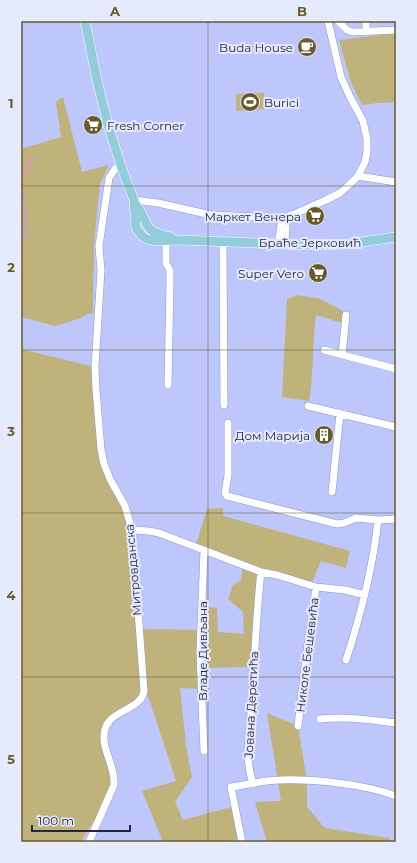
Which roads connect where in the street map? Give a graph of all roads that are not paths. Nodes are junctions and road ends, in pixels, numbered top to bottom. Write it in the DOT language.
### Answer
graph roads {
  1 [pos="85,21"];
  2 [pos="328,21"];
  3 [pos="338,21"];
  4 [pos="366,21"];
  5 [pos="396,30"];
  6 [pos="366,32"];
  7 [pos="121,166"];
  8 [pos="358,176"];
  9 [pos="396,182"];
  10 [pos="135,202"];
  11 [pos="282,218"];
  12 [pos="396,237"];
  13 [pos="180,240"];
  14 [pos="166,241"];
  15 [pos="223,241"];
  16 [pos="282,244"];
  17 [pos="346,315"];
  18 [pos="324,350"];
  19 [pos="342,355"];
  20 [pos="396,369"];
  21 [pos="168,384"];
  22 [pos="224,405"];
  23 [pos="308,406"];
  24 [pos="340,413"];
  25 [pos="228,423"];
  26 [pos="396,427"];
  27 [pos="332,492"];
  28 [pos="396,519"];
  29 [pos="378,520"];
  30 [pos="132,530"];
  31 [pos="204,551"];
  32 [pos="261,572"];
  33 [pos="316,587"];
  34 [pos="365,595"];
  35 [pos="346,660"];
  36 [pos="320,719"];
  37 [pos="396,723"];
  38 [pos="298,726"];
  39 [pos="204,751"];
  40 [pos="253,784"];
  41 [pos="396,796"];
  42 [pos="89,842"];
  43 [pos="242,842"];
  1 -- 7 [label="main road, Браће Јерковић"];
  2 -- 8 [label="street"];
  3 -- 6 [label="street"];
  4 -- 6 [label="street"];
  5 -- 6 [label="street"];
  7 -- 10 [label="main road, Браће Јерковић"];
  7 -- 30 [label="street, Митровданска"];
  8 -- 9 [label="street"];
  8 -- 11 [label="street"];
  10 -- 11 [label="street"];
  10 -- 13 [label="main road, Браће Јерковић"];
  10 -- 14 [label="main road, Браће Јерковић"];
  11 -- 16 [label="street"];
  12 -- 16 [label="main road, Браће Јерковић"];
  13 -- 14 [label="main road, Браће Јерковић"];
  13 -- 15 [label="main road, Браће Јерковић"];
  14 -- 21 [label="street"];
  15 -- 16 [label="main road, Браће Јерковић"];
  15 -- 22 [label="street"];
  17 -- 19 [label="street"];
  18 -- 19 [label="street"];
  19 -- 20 [label="street"];
  23 -- 24 [label="street"];
  24 -- 26 [label="street"];
  24 -- 27 [label="street"];
  25 -- 29 [label="street"];
  28 -- 29 [label="street"];
  29 -- 34 [label="street"];
  30 -- 31 [label="street"];
  30 -- 42 [label="street, Митровданска"];
  31 -- 32 [label="street"];
  31 -- 39 [label="street, Владе Дивљана"];
  32 -- 33 [label="street"];
  32 -- 40 [label="street, Јована Деретића"];
  33 -- 34 [label="street, Николе Бешевића"];
  33 -- 38 [label="street, Николе Бешевића"];
  34 -- 35 [label="street"];
  36 -- 37 [label="street, Николе Бешевића"];
  40 -- 41 [label="street"];
  40 -- 43 [label="street"];
}
